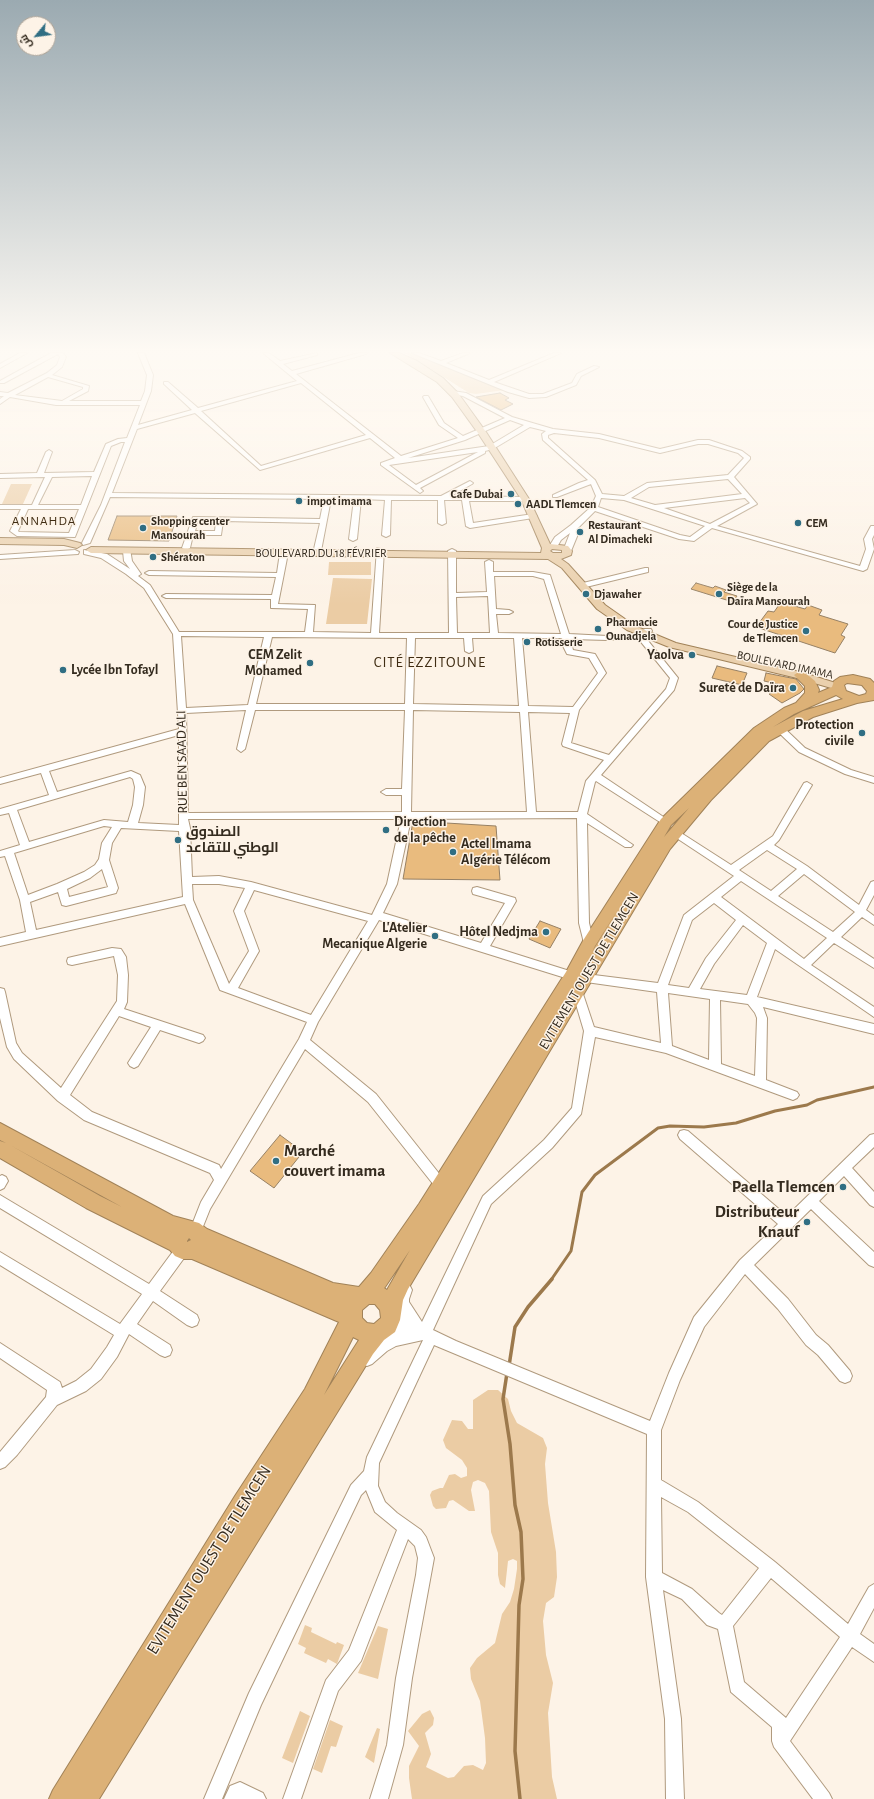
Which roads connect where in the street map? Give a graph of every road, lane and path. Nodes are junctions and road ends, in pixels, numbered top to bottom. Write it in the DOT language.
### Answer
graph roads {
  1 [pos="130,437"];
  2 [pos="225,437"];
  3 [pos="368,437"];
  4 [pos="372,437"];
  5 [pos="460,437"];
  6 [pos="469,437"];
  7 [pos="485,437"];
  8 [pos="509,437"];
  9 [pos="545,437"];
  10 [pos="603,437"];
  11 [pos="463,439"];
  12 [pos="129,440"];
  13 [pos="491,448"];
  14 [pos="49,452"];
  15 [pos="400,459"];
  16 [pos="383,464"];
  17 [pos="96,474"];
  18 [pos="0,476"];
  19 [pos="39,476"];
  20 [pos="49,476"];
  21 [pos="730,477"];
  22 [pos="593,481"];
  23 [pos="470,483"];
  24 [pos="416,487"];
  25 [pos="108,495"];
  26 [pos="555,496"];
  27 [pos="599,496"];
  28 [pos="746,496"];
  29 [pos="328,498"];
  30 [pos="358,498"];
  31 [pos="625,498"];
  32 [pos="388,499"];
  33 [pos="432,499"];
  34 [pos="441,499"];
  35 [pos="465,499"];
  36 [pos="525,499"];
  37 [pos="0,507"];
  38 [pos="25,507"];
  39 [pos="34,507"];
  40 [pos="83,507"];
  41 [pos="653,507"];
  42 [pos="594,508"];
  43 [pos="220,519"];
  44 [pos="535,520"];
  45 [pos="323,521"];
  46 [pos="442,523"];
  47 [pos="711,526"];
  48 [pos="574,527"];
  49 [pos="874,528"];
  50 [pos="191,533"];
  51 [pos="386,536"];
  52 [pos="353,539"];
  53 [pos="0,541"];
  54 [pos="0,545"];
  55 [pos="83,548"];
  56 [pos="186,548"];
  57 [pos="318,549"];
  58 [pos="556,550"];
  59 [pos="872,550"];
  60 [pos="127,551"];
  61 [pos="380,552"];
  62 [pos="284,553"];
  63 [pos="453,553"];
  64 [pos="0,558"];
  65 [pos="489,562"];
  66 [pos="645,570"];
  67 [pos="149,573"];
  68 [pos="490,574"];
  69 [pos="279,575"];
  70 [pos="586,584"];
  71 [pos="147,587"];
  72 [pos="491,594"];
  73 [pos="452,595"];
  74 [pos="166,596"];
  75 [pos="275,597"];
  76 [pos="493,611"];
  77 [pos="509,612"];
  78 [pos="633,627"];
  79 [pos="646,633"];
  80 [pos="177,634"];
  81 [pos="269,634"];
  82 [pos="309,634"];
  83 [pos="494,635"];
  84 [pos="518,635"];
  85 [pos="375,636"];
  86 [pos="412,636"];
  87 [pos="453,636"];
  88 [pos="468,636"];
  89 [pos="566,636"];
  90 [pos="621,638"];
  91 [pos="469,651"];
  92 [pos="800,675"];
  93 [pos="846,684"];
  94 [pos="870,693"];
  95 [pos="802,704"];
  96 [pos="251,707"];
  97 [pos="409,707"];
  98 [pos="524,709"];
  99 [pos="182,710"];
  100 [pos="576,710"];
  101 [pos="779,728"];
  102 [pos="184,730"];
  103 [pos="241,749"];
  104 [pos="611,759"];
  105 [pos="44,768"];
  106 [pos="596,776"];
  107 [pos="874,780"];
  108 [pos="0,781"];
  109 [pos="807,785"];
  110 [pos="386,792"];
  111 [pos="406,792"];
  112 [pos="54,796"];
  113 [pos="12,808"];
  114 [pos="0,812"];
  115 [pos="406,815"];
  116 [pos="532,815"];
  117 [pos="183,816"];
  118 [pos="582,816"];
  119 [pos="118,824"];
  120 [pos="132,826"];
  121 [pos="671,827"];
  122 [pos="185,828"];
  123 [pos="767,845"];
  124 [pos="628,846"];
  125 [pos="26,847"];
  126 [pos="5,853"];
  127 [pos="104,860"];
  128 [pos="804,869"];
  129 [pos="732,870"];
  130 [pos="741,876"];
  131 [pos="188,881"];
  132 [pos="874,885"];
  133 [pos="251,886"];
  134 [pos="61,887"];
  135 [pos="477,891"];
  136 [pos="772,896"];
  137 [pos="714,897"];
  138 [pos="25,900"];
  139 [pos="188,900"];
  140 [pos="860,912"];
  141 [pos="376,917"];
  142 [pos="742,919"];
  143 [pos="874,922"];
  144 [pos="32,935"];
  145 [pos="834,938"];
  146 [pos="0,942"];
  147 [pos="773,942"];
  148 [pos="589,943"];
  149 [pos="484,947"];
  150 [pos="72,962"];
  151 [pos="874,964"];
  152 [pos="804,965"];
  153 [pos="578,981"];
  154 [pos="662,987"];
  155 [pos="231,990"];
  156 [pos="693,991"];
  157 [pos="0,992"];
  158 [pos="715,995"];
  159 [pos="752,1000"];
  160 [pos="117,1011"];
  161 [pos="874,1013"];
  162 [pos="313,1020"];
  163 [pos="158,1024"];
  164 [pos="874,1029"];
  165 [pos="590,1031"];
  166 [pos="199,1038"];
  167 [pos="304,1041"];
  168 [pos="667,1049"];
  169 [pos="134,1063"];
  170 [pos="716,1067"];
  171 [pos="760,1083"];
  172 [pos="794,1095"];
  173 [pos="62,1096"];
  174 [pos="0,1131"];
  175 [pos="684,1135"];
  176 [pos="874,1139"];
  177 [pos="0,1149"];
  178 [pos="844,1168"];
  179 [pos="220,1181"];
  180 [pos="441,1185"];
  181 [pos="0,1201"];
  182 [pos="811,1201"];
  183 [pos="874,1201"];
  184 [pos="787,1224"];
  185 [pos="189,1240"];
  186 [pos="419,1253"];
  187 [pos="0,1258"];
  188 [pos="874,1261"];
  189 [pos="745,1264"];
  190 [pos="152,1293"];
  191 [pos="363,1296"];
  192 [pos="391,1310"];
  193 [pos="352,1317"];
  194 [pos="192,1320"];
  195 [pos="124,1329"];
  196 [pos="380,1332"];
  197 [pos="427,1335"];
  198 [pos="0,1350"];
  199 [pos="165,1350"];
  200 [pos="845,1376"];
  201 [pos="54,1393"];
  202 [pos="654,1430"];
  203 [pos="306,1442"];
  204 [pos="1,1459"];
  205 [pos="371,1474"];
  206 [pos="654,1484"];
  207 [pos="406,1528"];
  208 [pos="770,1567"];
  209 [pos="654,1577"];
  210 [pos="874,1592"];
  211 [pos="725,1624"];
  212 [pos="850,1636"];
  213 [pos="874,1654"];
  214 [pos="780,1741"];
  215 [pos="62,1799"];
  216 [pos="84,1799"];
  217 [pos="213,1799"];
  218 [pos="233,1799"];
  219 [pos="257,1799"];
  220 [pos="292,1799"];
  221 [pos="380,1799"];
  222 [pos="674,1799"];
  223 [pos="823,1799"];
  1 -- 12 [label="street"];
  2 -- 3 [label="street"];
  4 -- 15 [label="street"];
  5 -- 11 [label="street"];
  6 -- 11 [label="street"];
  7 -- 13 [label="main road, BOULEVARD IMAMA"];
  8 -- 13 [label="street"];
  9 -- 22 [label="street"];
  10 -- 21 [label="street"];
  11 -- 15 [label="street"];
  12 -- 17 [label="street"];
  12 -- 25 [label="street"];
  13 -- 16 [label="street"];
  13 -- 24 [label="street"];
  13 -- 36 [label="main road, BOULEVARD IMAMA"];
  14 -- 19 [label="street"];
  15 -- 16 [label="street"];
  16 -- 24 [label="street"];
  17 -- 20 [label="street"];
  17 -- 40 [label="street"];
  18 -- 19 [label="street"];
  19 -- 20 [label="street"];
  20 -- 39 [label="street"];
  21 -- 28 [label="street"];
  21 -- 31 [label="street"];
  22 -- 26 [label="street"];
  22 -- 27 [label="street"];
  23 -- 34 [label="street"];
  24 -- 33 [label="street"];
  25 -- 29 [label="street"];
  25 -- 55 [label="street"];
  27 -- 31 [label="street"];
  27 -- 42 [label="street"];
  28 -- 41 [label="street"];
  28 -- 47 [label="street"];
  29 -- 30 [label="street"];
  29 -- 45 [label="street"];
  30 -- 32 [label="street"];
  30 -- 52 [label="street"];
  31 -- 41 [label="street"];
  32 -- 33 [label="street"];
  32 -- 51 [label="street"];
  33 -- 34 [label="street"];
  34 -- 35 [label="street"];
  34 -- 46 [label="street"];
  35 -- 36 [label="street"];
  35 -- 44 [label="street"];
  36 -- 44 [label="main road, BOULEVARD IMAMA"];
  37 -- 38 [label="street"];
  38 -- 39 [label="street"];
  38 -- 40 [label="street"];
  39 -- 40 [label="street"];
  41 -- 47 [label="street"];
  42 -- 47 [label="street"];
  42 -- 48 [label="street"];
  43 -- 45 [label="street"];
  43 -- 50 [label="street"];
  43 -- 50 [label="street"];
  44 -- 58 [label="main road, BOULEVARD IMAMA"];
  45 -- 57 [label="street"];
  47 -- 59 [label="street"];
  48 -- 58 [label="street"];
  48 -- 58 [label="street"];
  49 -- 59 [label="street"];
  50 -- 56 [label="street"];
  53 -- 55 [label="main road"];
  54 -- 55 [label="main road"];
  55 -- 56 [label="main road, BOULEVARD DU 18 FÉVRIER"];
  55 -- 60 [label="main road, BOULEVARD DU 18 FÉVRIER"];
  55 -- 64 [label="street"];
  55 -- 71 [label="street, RUE BEN SAAD ALI"];
  56 -- 57 [label="main road, BOULEVARD DU 18 FÉVRIER"];
  57 -- 61 [label="main road, BOULEVARD DU 18 FÉVRIER"];
  58 -- 63 [label="main road, BOULEVARD DU 18 FÉVRIER"];
  58 -- 70 [label="main road, BOULEVARD IMAMA"];
  58 -- 78 [label="main road, BOULEVARD IMAMA"];
  60 -- 62 [label="main road, BOULEVARD DU 18 FÉVRIER"];
  60 -- 71 [label="street"];
  61 -- 62 [label="main road, BOULEVARD DU 18 FÉVRIER"];
  61 -- 63 [label="main road, BOULEVARD DU 18 FÉVRIER"];
  61 -- 85 [label="street"];
  62 -- 69 [label="street"];
  63 -- 73 [label="street"];
  65 -- 68 [label="street"];
  66 -- 70 [label="street"];
  67 -- 69 [label="street"];
  68 -- 72 [label="street"];
  68 -- 89 [label="street"];
  69 -- 75 [label="street"];
  70 -- 78 [label="main road, BOULEVARD IMAMA"];
  71 -- 80 [label="street, RUE BEN SAAD ALI"];
  72 -- 73 [label="street"];
  72 -- 76 [label="street"];
  73 -- 87 [label="street"];
  74 -- 75 [label="street"];
  75 -- 82 [label="street"];
  76 -- 77 [label="street"];
  76 -- 83 [label="street"];
  78 -- 79 [label="main road, BOULEVARD IMAMA"];
  78 -- 90 [label="street"];
  79 -- 90 [label="street"];
  79 -- 92 [label="main road, BOULEVARD IMAMA"];
  79 -- 93 [label="main road, BOULEVARD IMAMA"];
  79 -- 104 [label="street"];
  80 -- 81 [label="street"];
  80 -- 99 [label="street, RUE BEN SAAD ALI"];
  81 -- 82 [label="street"];
  81 -- 96 [label="street"];
  82 -- 85 [label="street"];
  83 -- 84 [label="street"];
  83 -- 88 [label="street"];
  84 -- 89 [label="street"];
  84 -- 98 [label="street"];
  85 -- 86 [label="street"];
  86 -- 87 [label="street"];
  86 -- 97 [label="street"];
  87 -- 88 [label="street"];
  88 -- 91 [label="street"];
  89 -- 90 [label="street"];
  89 -- 100 [label="street"];
  92 -- 93 [label="main road, BOULEVARD IMAMA"];
  92 -- 95 [label="highway"];
  93 -- 94 [label="highway"];
  93 -- 94 [label="highway"];
  93 -- 95 [label="highway, EVITEMENT OUEST DE TLEMCEN"];
  94 -- 101 [label="highway, EVITEMENT OUEST DE TLEMCEN"];
  95 -- 121 [label="highway, EVITEMENT OUEST DE TLEMCEN"];
  96 -- 97 [label="street"];
  96 -- 99 [label="street"];
  96 -- 103 [label="street"];
  97 -- 98 [label="street"];
  97 -- 111 [label="street"];
  98 -- 100 [label="street"];
  98 -- 116 [label="street"];
  99 -- 102 [label="street, RUE BEN SAAD ALI"];
  100 -- 104 [label="street"];
  101 -- 107 [label="street"];
  101 -- 121 [label="highway, EVITEMENT OUEST DE TLEMCEN"];
  102 -- 105 [label="street"];
  102 -- 117 [label="street, RUE BEN SAAD ALI"];
  104 -- 106 [label="street"];
  105 -- 108 [label="street"];
  105 -- 112 [label="street"];
  106 -- 118 [label="street"];
  106 -- 121 [label="street"];
  109 -- 123 [label="street"];
  110 -- 111 [label="street"];
  111 -- 115 [label="street"];
  112 -- 113 [label="street"];
  112 -- 120 [label="street"];
  113 -- 114 [label="street"];
  113 -- 125 [label="street"];
  115 -- 116 [label="street"];
  115 -- 117 [label="street"];
  115 -- 141 [label="street"];
  116 -- 118 [label="street"];
  117 -- 122 [label="street, RUE BEN SAAD ALI"];
  118 -- 124 [label="street"];
  118 -- 148 [label="street"];
  119 -- 120 [label="street"];
  119 -- 125 [label="street"];
  119 -- 127 [label="street"];
  120 -- 122 [label="street"];
  121 -- 129 [label="street"];
  121 -- 148 [label="highway, EVITEMENT OUEST DE TLEMCEN"];
  121 -- 153 [label="highway, EVITEMENT OUEST DE TLEMCEN"];
  122 -- 131 [label="street, RUE BEN SAAD ALI"];
  123 -- 128 [label="street"];
  123 -- 129 [label="street"];
  125 -- 126 [label="street"];
  126 -- 138 [label="street"];
  127 -- 134 [label="street"];
  127 -- 134 [label="street"];
  128 -- 136 [label="street"];
  128 -- 140 [label="street"];
  129 -- 130 [label="street"];
  130 -- 136 [label="street"];
  130 -- 137 [label="street"];
  131 -- 133 [label="street"];
  131 -- 139 [label="street, RUE BEN SAAD ALI"];
  132 -- 140 [label="street"];
  133 -- 141 [label="street"];
  133 -- 155 [label="street"];
  134 -- 138 [label="street"];
  135 -- 149 [label="street"];
  136 -- 145 [label="street"];
  137 -- 142 [label="street"];
  137 -- 154 [label="street"];
  138 -- 144 [label="street"];
  139 -- 144 [label="street"];
  139 -- 155 [label="street, RUE BEN SAAD ALI"];
  140 -- 143 [label="street"];
  140 -- 145 [label="street"];
  141 -- 149 [label="street"];
  141 -- 162 [label="street"];
  142 -- 147 [label="street"];
  142 -- 156 [label="street"];
  144 -- 146 [label="street"];
  145 -- 151 [label="street"];
  145 -- 152 [label="street"];
  147 -- 152 [label="street"];
  147 -- 159 [label="street"];
  148 -- 153 [label="highway, EVITEMENT OUEST DE TLEMCEN"];
  149 -- 153 [label="street"];
  150 -- 160 [label="street"];
  152 -- 161 [label="street"];
  153 -- 154 [label="street"];
  153 -- 165 [label="street"];
  153 -- 180 [label="highway, EVITEMENT OUEST DE TLEMCEN"];
  153 -- 186 [label="highway, EVITEMENT OUEST DE TLEMCEN"];
  154 -- 156 [label="street"];
  154 -- 168 [label="street"];
  155 -- 162 [label="street"];
  156 -- 158 [label="street"];
  157 -- 173 [label="street"];
  158 -- 159 [label="street"];
  158 -- 170 [label="street"];
  159 -- 164 [label="street"];
  159 -- 171 [label="street"];
  160 -- 163 [label="street"];
  160 -- 173 [label="street"];
  162 -- 167 [label="street"];
  163 -- 166 [label="street"];
  163 -- 169 [label="street"];
  165 -- 168 [label="street"];
  165 -- 197 [label="street"];
  167 -- 179 [label="street"];
  167 -- 180 [label="street"];
  168 -- 170 [label="street"];
  170 -- 171 [label="street"];
  171 -- 172 [label="street"];
  173 -- 179 [label="street"];
  174 -- 185 [label="highway"];
  175 -- 184 [label="street"];
  176 -- 178 [label="street"];
  177 -- 185 [label="highway"];
  178 -- 182 [label="street"];
  178 -- 183 [label="street"];
  179 -- 185 [label="street"];
  180 -- 191 [label="highway, EVITEMENT OUEST DE TLEMCEN"];
  181 -- 190 [label="street"];
  182 -- 184 [label="street"];
  182 -- 188 [label="street"];
  184 -- 189 [label="street"];
  185 -- 190 [label="street"];
  185 -- 191 [label="highway"];
  185 -- 193 [label="highway"];
  186 -- 192 [label="highway, EVITEMENT OUEST DE TLEMCEN"];
  186 -- 197 [label="street"];
  187 -- 195 [label="street"];
  189 -- 200 [label="street"];
  189 -- 202 [label="street"];
  190 -- 194 [label="street"];
  190 -- 195 [label="street"];
  191 -- 192 [label="highway"];
  191 -- 193 [label="highway, EVITEMENT OUEST DE TLEMCEN"];
  192 -- 196 [label="highway, EVITEMENT OUEST DE TLEMCEN"];
  192 -- 197 [label="street"];
  193 -- 196 [label="highway"];
  193 -- 215 [label="highway, EVITEMENT OUEST DE TLEMCEN"];
  195 -- 199 [label="street"];
  195 -- 201 [label="street"];
  196 -- 197 [label="street"];
  196 -- 203 [label="highway, EVITEMENT OUEST DE TLEMCEN"];
  197 -- 202 [label="street"];
  197 -- 203 [label="street"];
  197 -- 205 [label="street"];
  198 -- 201 [label="street"];
  201 -- 204 [label="street"];
  202 -- 206 [label="street"];
  203 -- 216 [label="highway, EVITEMENT OUEST DE TLEMCEN"];
  205 -- 207 [label="street"];
  205 -- 217 [label="street"];
  206 -- 208 [label="street"];
  206 -- 209 [label="street"];
  207 -- 220 [label="street"];
  207 -- 221 [label="street"];
  208 -- 211 [label="street"];
  208 -- 212 [label="street"];
  209 -- 211 [label="street"];
  209 -- 222 [label="street"];
  210 -- 212 [label="street"];
  211 -- 214 [label="street"];
  212 -- 213 [label="street"];
  212 -- 214 [label="street"];
  214 -- 223 [label="street"];
  218 -- 219 [label="street"];
}
